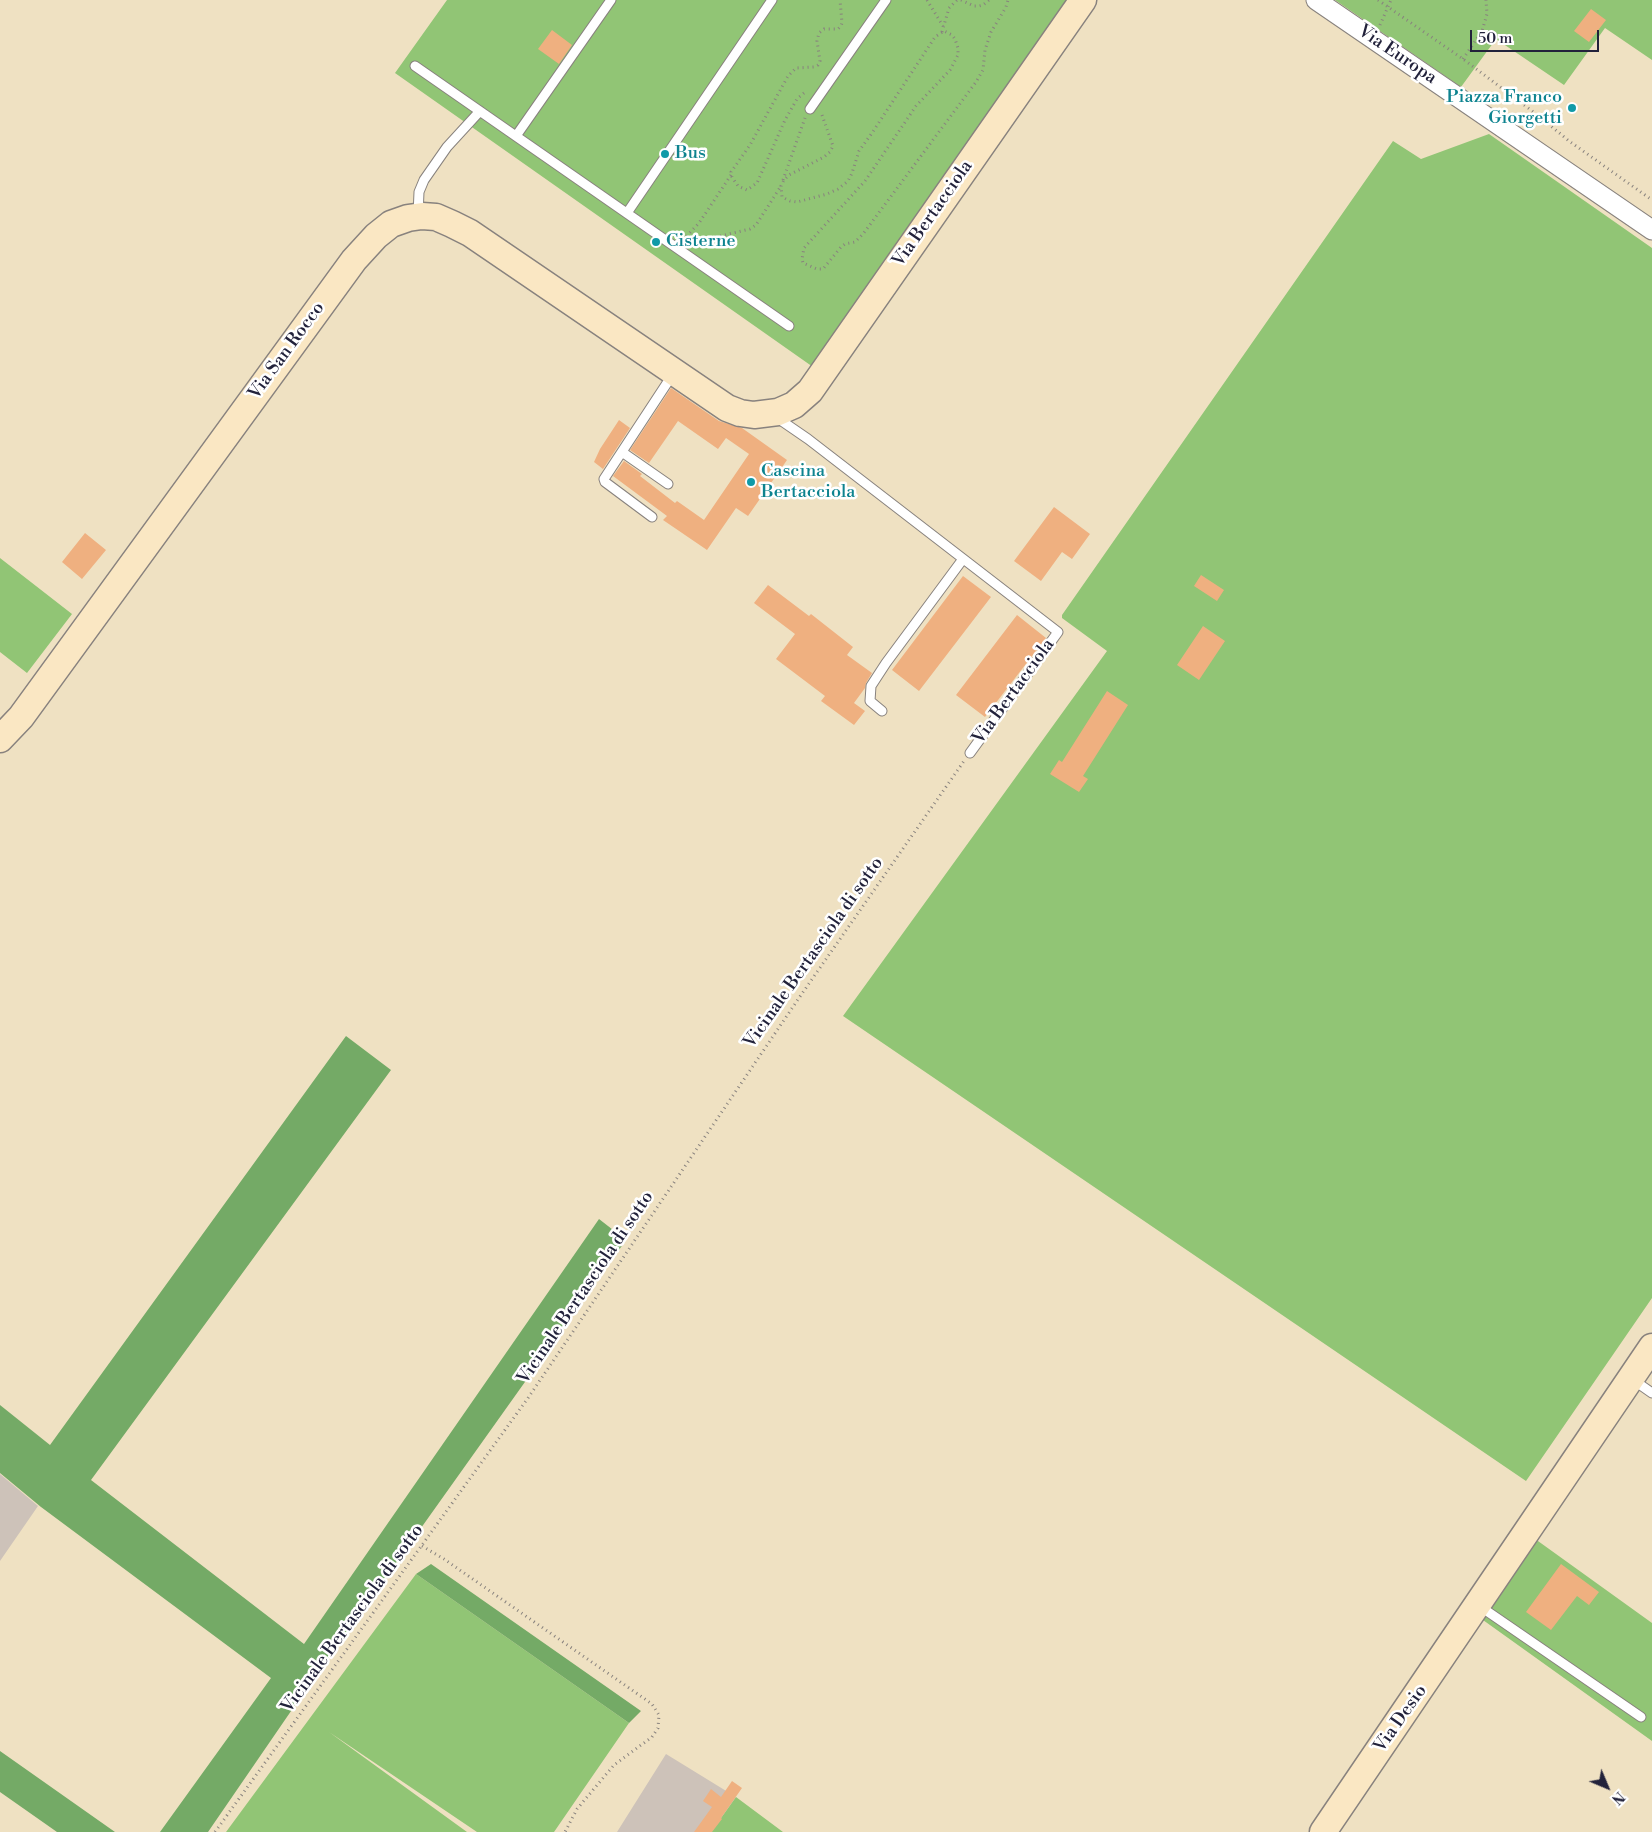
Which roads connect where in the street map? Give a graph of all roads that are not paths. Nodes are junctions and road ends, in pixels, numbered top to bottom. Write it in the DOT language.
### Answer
graph roads {
  1 [pos="611,0"];
  2 [pos="772,0"];
  3 [pos="886,0"];
  4 [pos="1083,0"];
  5 [pos="1316,0"];
  6 [pos="415,66"];
  7 [pos="810,108"];
  8 [pos="480,111"];
  9 [pos="516,136"];
  10 [pos="627,213"];
  11 [pos="418,216"];
  12 [pos="1652,230"];
  13 [pos="789,326"];
  14 [pos="669,368"];
  15 [pos="771,414"];
  16 [pos="622,452"];
  17 [pos="668,484"];
  18 [pos="652,517"];
  19 [pos="963,559"];
  20 [pos="882,711"];
  21 [pos="0,739"];
  22 [pos="970,753"];
  23 [pos="1652,1347"];
  24 [pos="1631,1379"];
  25 [pos="1652,1393"];
  26 [pos="1478,1605"];
  27 [pos="1641,1717"];
  28 [pos="1323,1832"];
  1 -- 9 [label="lane"];
  2 -- 10 [label="lane"];
  3 -- 7 [label="lane"];
  4 -- 15 [label="street, Via Bertacciola"];
  5 -- 12 [label="street, Via Europa"];
  6 -- 8 [label="lane"];
  8 -- 9 [label="lane"];
  8 -- 11 [label="lane"];
  9 -- 10 [label="lane"];
  10 -- 13 [label="lane"];
  11 -- 14 [label="street, Via San Rocco"];
  11 -- 21 [label="street, Via San Rocco"];
  14 -- 15 [label="street, Via Bertacciola"];
  14 -- 16 [label="lane"];
  15 -- 19 [label="lane, Via Bertacciola"];
  16 -- 17 [label="lane"];
  16 -- 18 [label="lane"];
  19 -- 20 [label="lane"];
  19 -- 22 [label="lane, Via Bertacciola"];
  23 -- 24 [label="street, Via Desio"];
  24 -- 25 [label="lane"];
  24 -- 26 [label="street, Via Desio"];
  26 -- 27 [label="lane"];
  26 -- 28 [label="street, Via Desio"];
}
